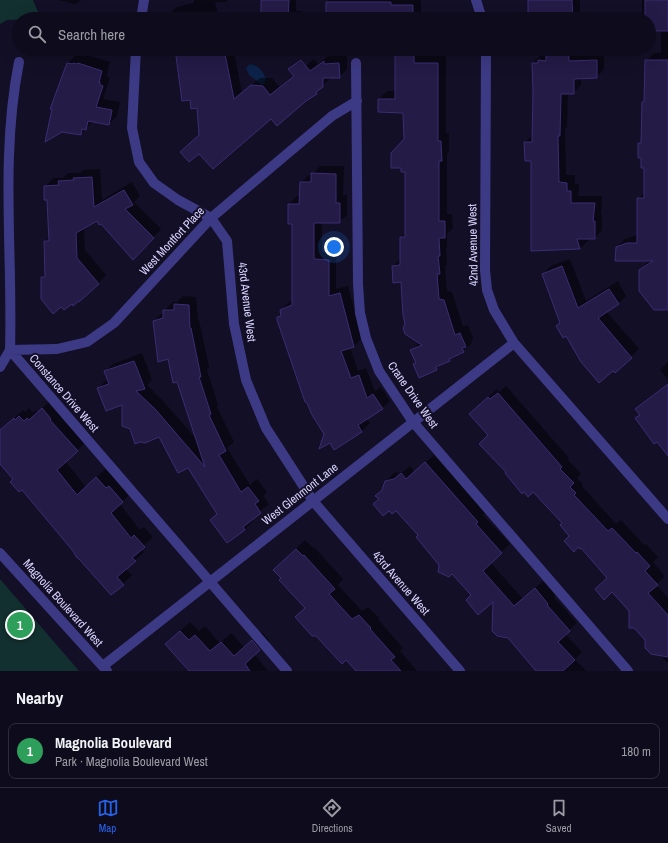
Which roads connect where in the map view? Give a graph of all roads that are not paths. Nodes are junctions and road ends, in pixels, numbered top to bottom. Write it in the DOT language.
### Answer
graph roads {
  1 [pos="144,0"];
  2 [pos="476,0"];
  3 [pos="142,12"];
  4 [pos="480,12"];
  5 [pos="136,56"];
  6 [pos="486,56"];
  7 [pos="19,62"];
  8 [pos="356,62"];
  9 [pos="357,101"];
  10 [pos="211,218"];
  11 [pos="514,343"];
  12 [pos="10,350"];
  13 [pos="0,367"];
  14 [pos="413,422"];
  15 [pos="312,501"];
  16 [pos="668,519"];
  17 [pos="0,553"];
  18 [pos="209,582"];
  19 [pos="105,668"];
  20 [pos="287,671"];
  21 [pos="460,671"];
  22 [pos="628,671"];
  1 -- 3 [label="street"];
  2 -- 4 [label="street"];
  5 -- 10 [label="street, 43rd Avenue West"];
  6 -- 11 [label="street, 42nd Avenue West"];
  7 -- 12 [label="street"];
  8 -- 9 [label="street, Crane Drive West"];
  9 -- 10 [label="street, West Montfort Place"];
  9 -- 14 [label="street, Crane Drive West"];
  10 -- 12 [label="street, West Montfort Place"];
  10 -- 15 [label="street, 43rd Avenue West"];
  11 -- 14 [label="street, West Glenmont Lane"];
  11 -- 16 [label="street, 42nd Avenue West"];
  12 -- 13 [label="street"];
  12 -- 18 [label="street, Constance Drive West"];
  14 -- 15 [label="street, West Glenmont Lane"];
  14 -- 22 [label="street, Crane Drive West"];
  15 -- 18 [label="street, West Glenmont Lane"];
  15 -- 21 [label="street, 43rd Avenue West"];
  17 -- 19 [label="street, Magnolia Boulevard West"];
  18 -- 19 [label="street, West Glenmont Lane"];
  18 -- 20 [label="street, Constance Drive West"];
}
